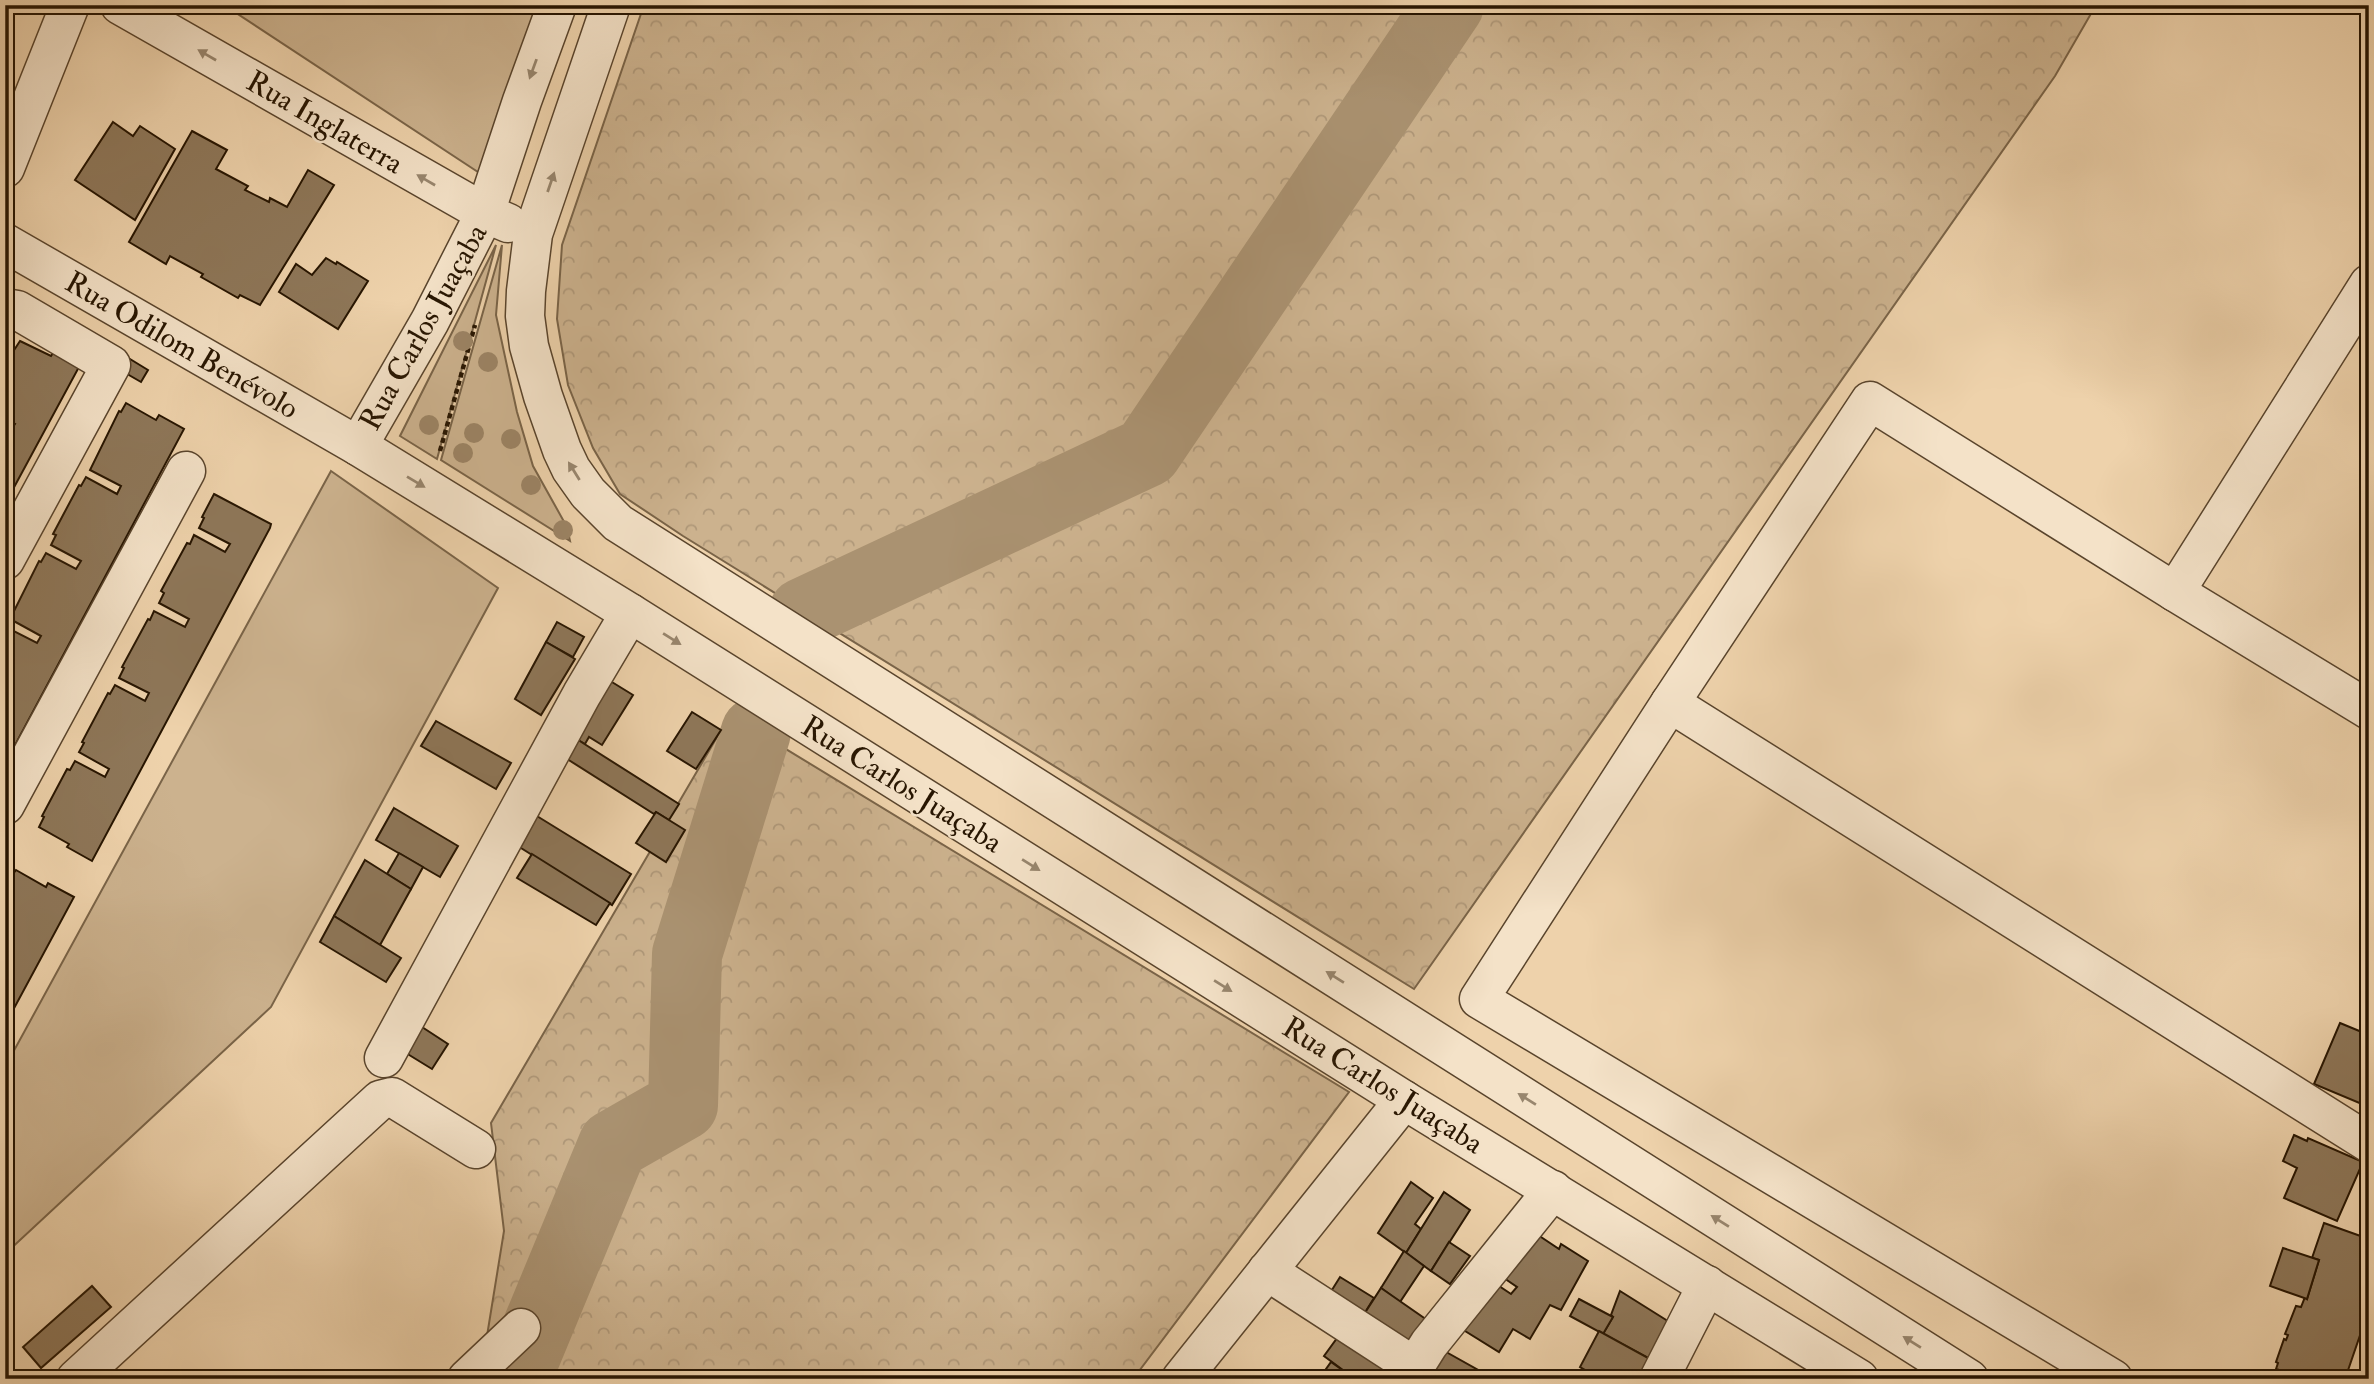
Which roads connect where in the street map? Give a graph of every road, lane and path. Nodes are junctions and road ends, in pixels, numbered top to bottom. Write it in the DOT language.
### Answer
graph roads {
  1 [pos="70,5"];
  2 [pos="120,5"];
  3 [pos="557,5"];
  4 [pos="611,5"];
  5 [pos="5,168"];
  6 [pos="485,214"];
  7 [pos="533,234"];
  8 [pos="5,243"];
  9 [pos="2369,284"];
  10 [pos="5,308"];
  11 [pos="358,446"];
  12 [pos="186,471"];
  13 [pos="5,559"];
  14 [pos="2175,592"];
  15 [pos="630,613"];
  16 [pos="1670,703"];
  17 [pos="2369,710"];
  18 [pos="5,805"];
  19 [pos="1479,999"];
  20 [pos="1444,1046"];
  21 [pos="384,1058"];
  22 [pos="1404,1100"];
  23 [pos="2369,1143"];
  24 [pos="476,1149"];
  25 [pos="1553,1190"];
  26 [pos="1267,1271"];
  27 [pos="1706,1285"];
  28 [pos="522,1328"];
  29 [pos="1411,1373"];
  30 [pos="76,1379"];
  31 [pos="467,1379"];
  32 [pos="1181,1379"];
  33 [pos="1659,1379"];
  34 [pos="1858,1379"];
  35 [pos="1969,1379"];
  36 [pos="2113,1379"];
  1 -- 5 [label="street"];
  6 -- 2 [label="street, Rua Inglaterra, one-way"];
  3 -- 6 [label="street, Rua Carlos Juaçaba, one-way"];
  7 -- 4 [label="street, Rua Carlos Juaçaba, one-way"];
  6 -- 7 [label="street, Rua Inglaterra"];
  6 -- 11 [label="street, Rua Carlos Juaçaba"];
  20 -- 7 [label="street, Rua Carlos Juaçaba, one-way"];
  8 -- 11 [label="street, Rua Odilom Benévolo"];
  9 -- 14 [label="street"];
  10 -- 13 [label="street"];
  11 -- 15 [label="street, Rua Carlos Juaçaba, one-way"];
  12 -- 18 [label="street"];
  14 -- 16 [label="street"];
  14 -- 17 [label="street"];
  15 -- 21 [label="street"];
  15 -- 22 [label="street, Rua Carlos Juaçaba, one-way"];
  16 -- 19 [label="street"];
  16 -- 23 [label="street"];
  19 -- 20 [label="street"];
  19 -- 36 [label="street"];
  35 -- 20 [label="street, Rua Carlos Juaçaba, one-way"];
  22 -- 25 [label="street, Rua Carlos Juaçaba"];
  22 -- 26 [label="street"];
  24 -- 30 [label="street"];
  25 -- 27 [label="street, Rua Carlos Juaçaba"];
  25 -- 29 [label="street"];
  26 -- 29 [label="street"];
  26 -- 32 [label="street"];
  27 -- 33 [label="street"];
  27 -- 34 [label="street, Rua Carlos Juaçaba"];
  28 -- 31 [label="street"];
}
